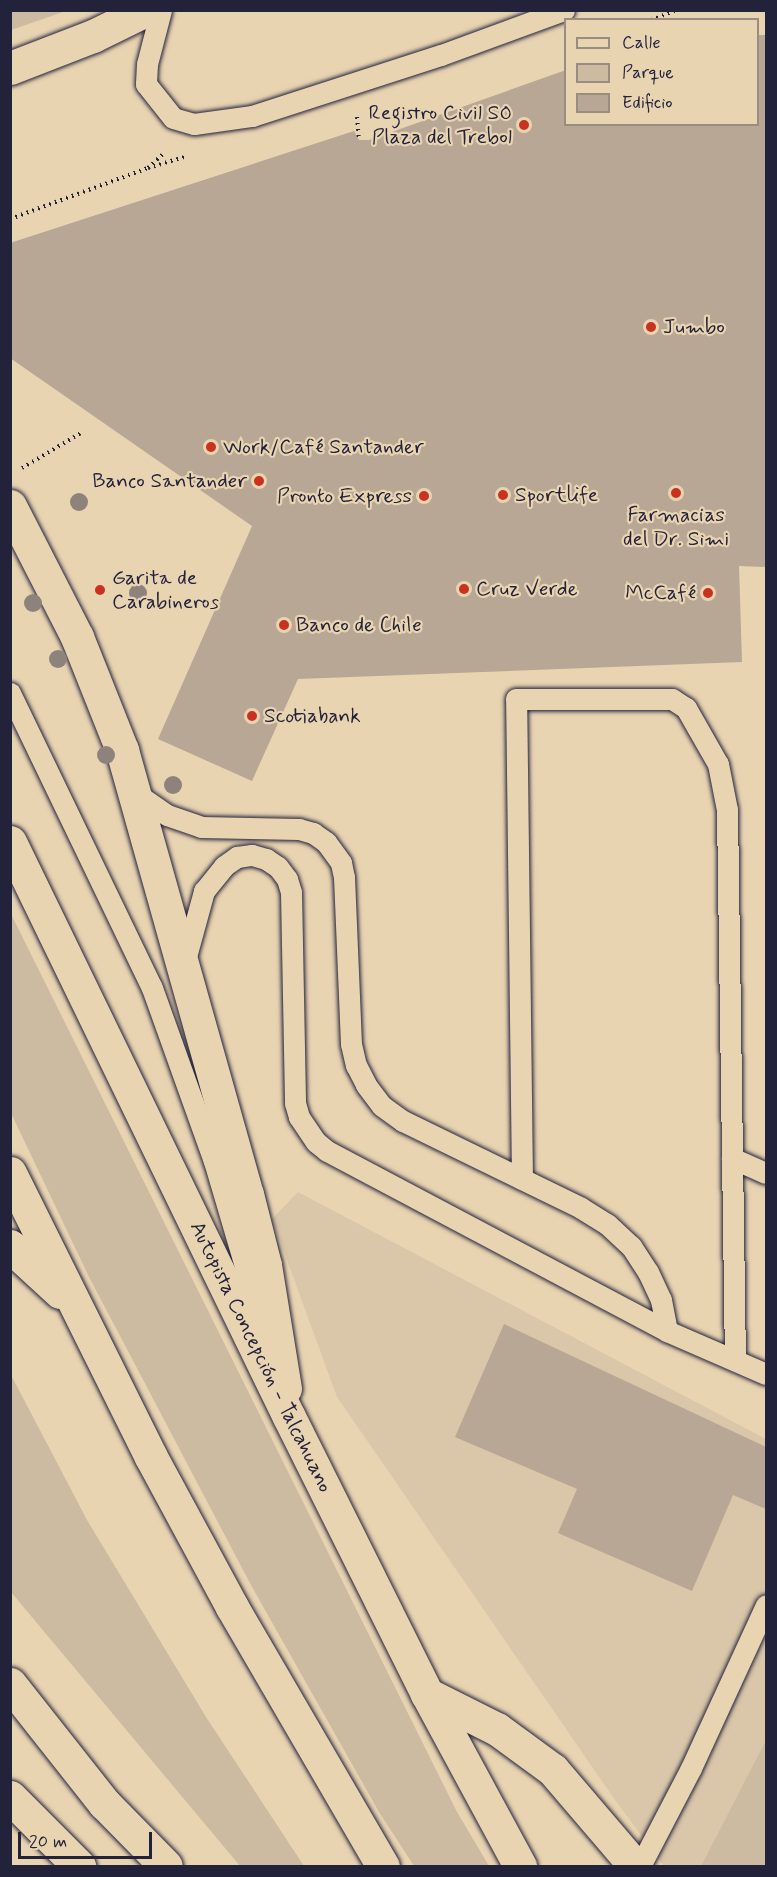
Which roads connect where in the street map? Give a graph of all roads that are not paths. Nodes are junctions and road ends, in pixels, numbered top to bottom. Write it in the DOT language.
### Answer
graph roads {
  1 [pos="146,10"];
  2 [pos="161,10"];
  3 [pos="564,10"];
  4 [pos="10,68"];
  5 [pos="10,506"];
  6 [pos="10,693"];
  7 [pos="133,791"];
  8 [pos="10,842"];
  9 [pos="183,968"];
  10 [pos="732,1158"];
  11 [pos="10,1173"];
  12 [pos="766,1173"];
  13 [pos="522,1179"];
  14 [pos="10,1226"];
  15 [pos="10,1246"];
  16 [pos="74,1306"];
  17 [pos="667,1331"];
  18 [pos="735,1360"];
  19 [pos="766,1374"];
  20 [pos="289,1417"];
  21 [pos="766,1605"];
  22 [pos="10,1684"];
  23 [pos="428,1694"];
  24 [pos="17,1814"];
  25 [pos="79,1866"];
  26 [pos="166,1866"];
  27 [pos="383,1866"];
  28 [pos="520,1866"];
  29 [pos="635,1866"];
  30 [pos="640,1866"];
  1 -- 4 [label="main road"];
  2 -- 3 [label="lane"];
  5 -- 7 [label="main road"];
  6 -- 20 [label="lane"];
  7 -- 9 [label="main road"];
  7 -- 13 [label="lane"];
  8 -- 20 [label="main road, Autopista Concepción - Talcahuano"];
  9 -- 17 [label="lane"];
  9 -- 20 [label="main road"];
  10 -- 12 [label="lane"];
  10 -- 13 [label="lane"];
  10 -- 18 [label="lane"];
  11 -- 16 [label="main road"];
  13 -- 17 [label="lane"];
  14 -- 16 [label="lane"];
  15 -- 16 [label="main road"];
  16 -- 27 [label="main road"];
  17 -- 18 [label="lane"];
  18 -- 19 [label="lane"];
  20 -- 23 [label="main road, Autopista Concepción - Talcahuano"];
  21 -- 30 [label="lane"];
  22 -- 26 [label="main road"];
  23 -- 28 [label="main road, Autopista Concepción - Talcahuano"];
  23 -- 29 [label="main road"];
  24 -- 25 [label="main road"];
}
